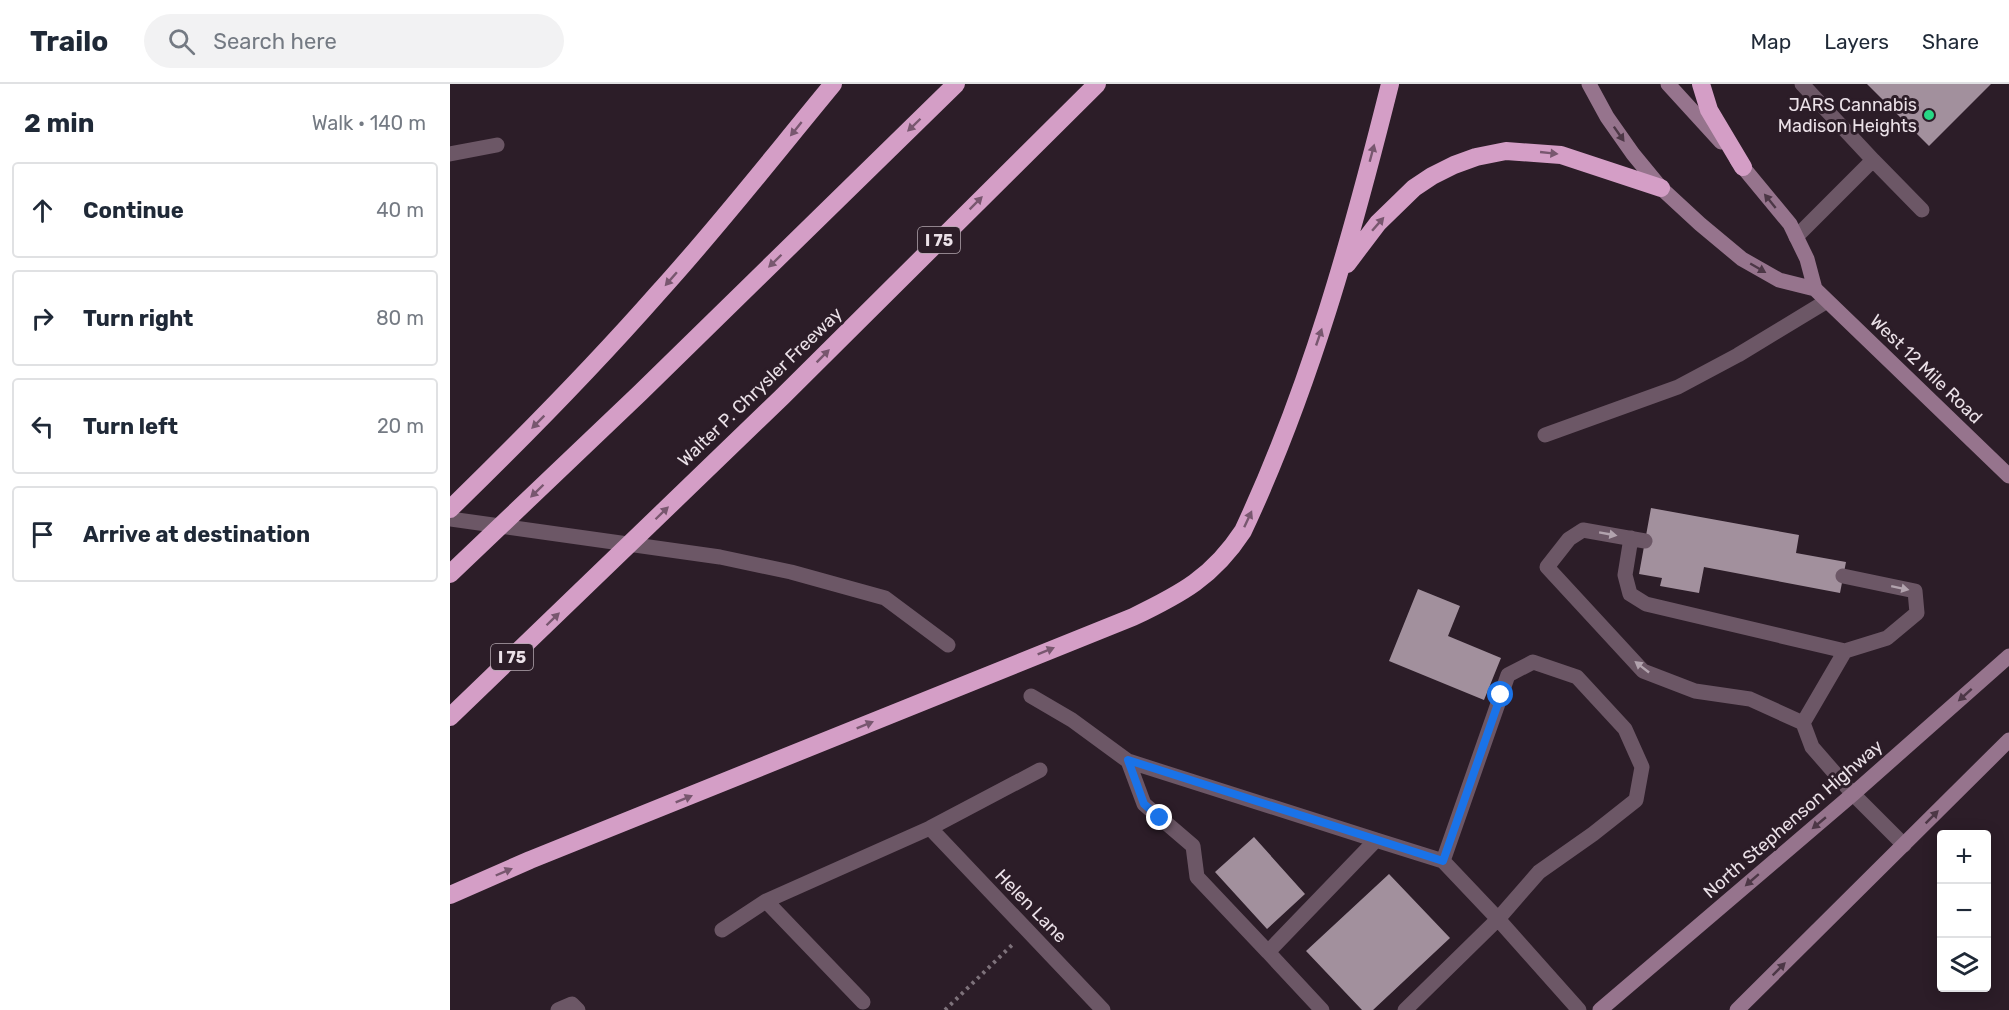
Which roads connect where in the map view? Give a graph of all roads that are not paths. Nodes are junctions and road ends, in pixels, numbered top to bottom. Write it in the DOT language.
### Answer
graph roads {
  1 [pos="832,84"];
  2 [pos="956,84"];
  3 [pos="1097,84"];
  4 [pos="1390,84"];
  5 [pos="1589,84"];
  6 [pos="1668,84"];
  7 [pos="1701,84"];
  8 [pos="1802,84"];
  9 [pos="497,144"];
  10 [pos="450,154"];
  11 [pos="1873,160"];
  12 [pos="1743,167"];
  13 [pos="1661,188"];
  14 [pos="1922,210"];
  15 [pos="1796,237"];
  16 [pos="1815,289"];
  17 [pos="1335,291"];
  18 [pos="1827,301"];
  19 [pos="1545,435"];
  20 [pos="2009,476"];
  21 [pos="450,509"];
  22 [pos="450,519"];
  23 [pos="450,574"];
  24 [pos="1843,576"];
  25 [pos="948,645"];
  26 [pos="1845,651"];
  27 [pos="2009,656"];
  28 [pos="1031,696"];
  29 [pos="450,717"];
  30 [pos="1803,723"];
  31 [pos="2007,747"];
  32 [pos="1128,760"];
  33 [pos="1040,770"];
  34 [pos="1853,794"];
  35 [pos="930,828"];
  36 [pos="1376,840"];
  37 [pos="1904,844"];
  38 [pos="1443,861"];
  39 [pos="450,895"];
  40 [pos="766,901"];
  41 [pos="1498,919"];
  42 [pos="723,930"];
  43 [pos="1268,952"];
  44 [pos="863,1002"];
  45 [pos="1103,1010"];
  46 [pos="1322,1010"];
  47 [pos="1405,1010"];
  48 [pos="1579,1010"];
  49 [pos="1600,1010"];
  50 [pos="1737,1010"];
  1 -- 21 [label="highway, one-way"];
  2 -- 23 [label="highway, one-way"];
  29 -- 3 [label="highway, Walter P. Chrysler Freeway / I 75, one-way"];
  17 -- 4 [label="highway, one-way"];
  5 -- 13 [label="main road, one-way"];
  6 -- 12 [label="main road"];
  7 -- 12 [label="highway"];
  8 -- 11 [label="lane"];
  9 -- 10 [label="lane"];
  11 -- 14 [label="lane"];
  11 -- 15 [label="lane"];
  15 -- 12 [label="main road, one-way"];
  13 -- 16 [label="main road, one-way"];
  17 -- 13 [label="highway, one-way"];
  15 -- 16 [label="main road"];
  16 -- 18 [label="main road, West 12 Mile Road"];
  39 -- 17 [label="highway, one-way"];
  18 -- 19 [label="lane"];
  18 -- 20 [label="main road, West 12 Mile Road"];
  22 -- 25 [label="lane"];
  24 -- 26 [label="lane, one-way"];
  26 -- 30 [label="lane"];
  30 -- 26 [label="lane, one-way"];
  27 -- 34 [label="main road, North Stephenson Highway, one-way"];
  28 -- 32 [label="lane"];
  30 -- 34 [label="lane"];
  37 -- 31 [label="main road, one-way"];
  32 -- 36 [label="lane"];
  32 -- 43 [label="lane"];
  33 -- 35 [label="lane"];
  34 -- 37 [label="lane"];
  34 -- 49 [label="main road, North Stephenson Highway, one-way"];
  35 -- 40 [label="lane"];
  35 -- 45 [label="lane, Helen Lane"];
  36 -- 38 [label="lane"];
  36 -- 43 [label="lane"];
  50 -- 37 [label="main road, one-way"];
  38 -- 41 [label="lane"];
  38 -- 41 [label="lane"];
  40 -- 42 [label="lane"];
  40 -- 44 [label="lane"];
  41 -- 47 [label="lane"];
  41 -- 48 [label="lane"];
  43 -- 46 [label="lane"];
}
